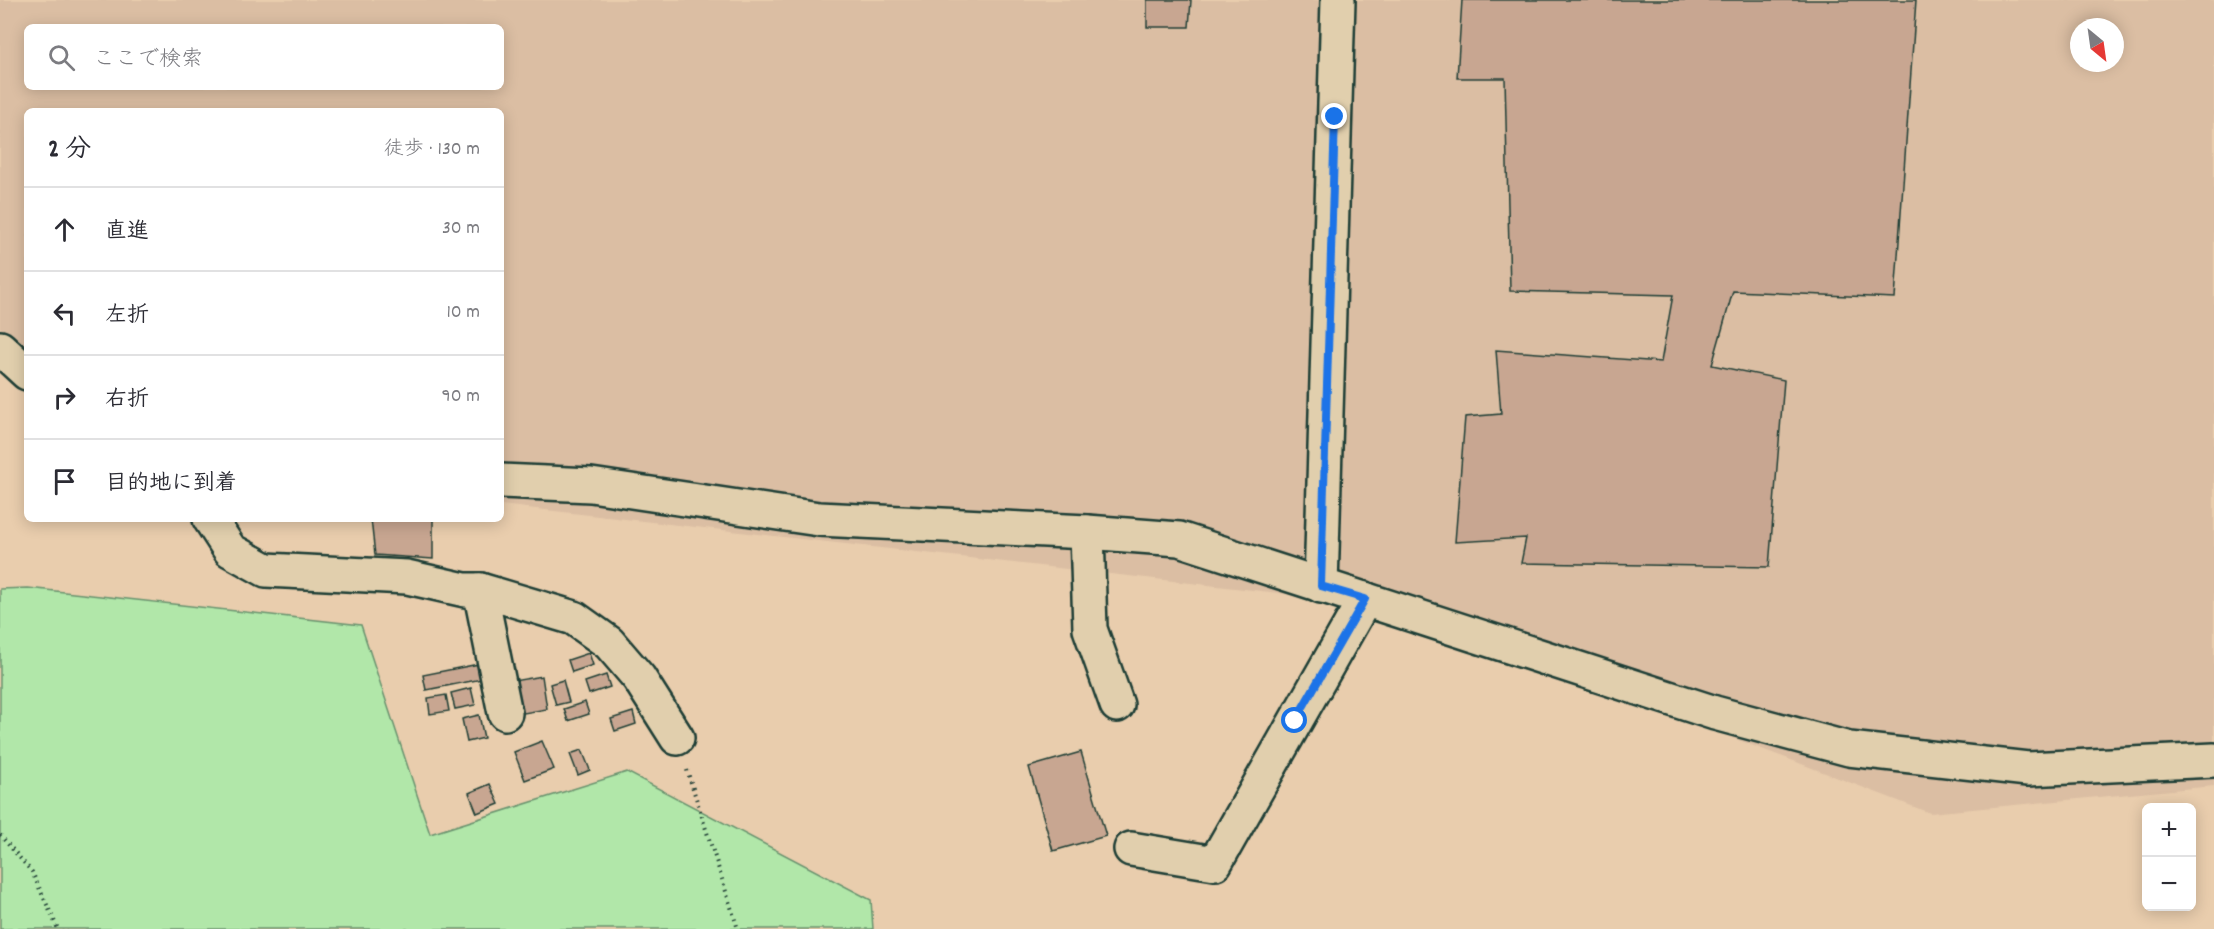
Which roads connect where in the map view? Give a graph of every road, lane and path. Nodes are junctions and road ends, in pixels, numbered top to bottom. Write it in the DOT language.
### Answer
graph roads {
  1 [pos="1338,0"];
  2 [pos="0,348"];
  3 [pos="24,370"];
  4 [pos="504,481"];
  5 [pos="212,522"];
  6 [pos="1087,532"];
  7 [pos="1321,586"];
  8 [pos="480,590"];
  9 [pos="1365,599"];
  10 [pos="1116,705"];
  11 [pos="505,713"];
  12 [pos="677,738"];
  13 [pos="2214,760"];
  14 [pos="0,835"];
  15 [pos="1131,849"];
  16 [pos="58,929"];
  17 [pos="738,929"];
  1 -- 7 [label="street"];
  2 -- 3 [label="street"];
  4 -- 6 [label="street"];
  5 -- 8 [label="street"];
  6 -- 7 [label="street"];
  6 -- 10 [label="street"];
  7 -- 9 [label="street"];
  8 -- 11 [label="street"];
  8 -- 12 [label="street"];
  9 -- 13 [label="street"];
  9 -- 15 [label="street"];
  12 -- 17 [label="path"];
  14 -- 16 [label="path"];
}
